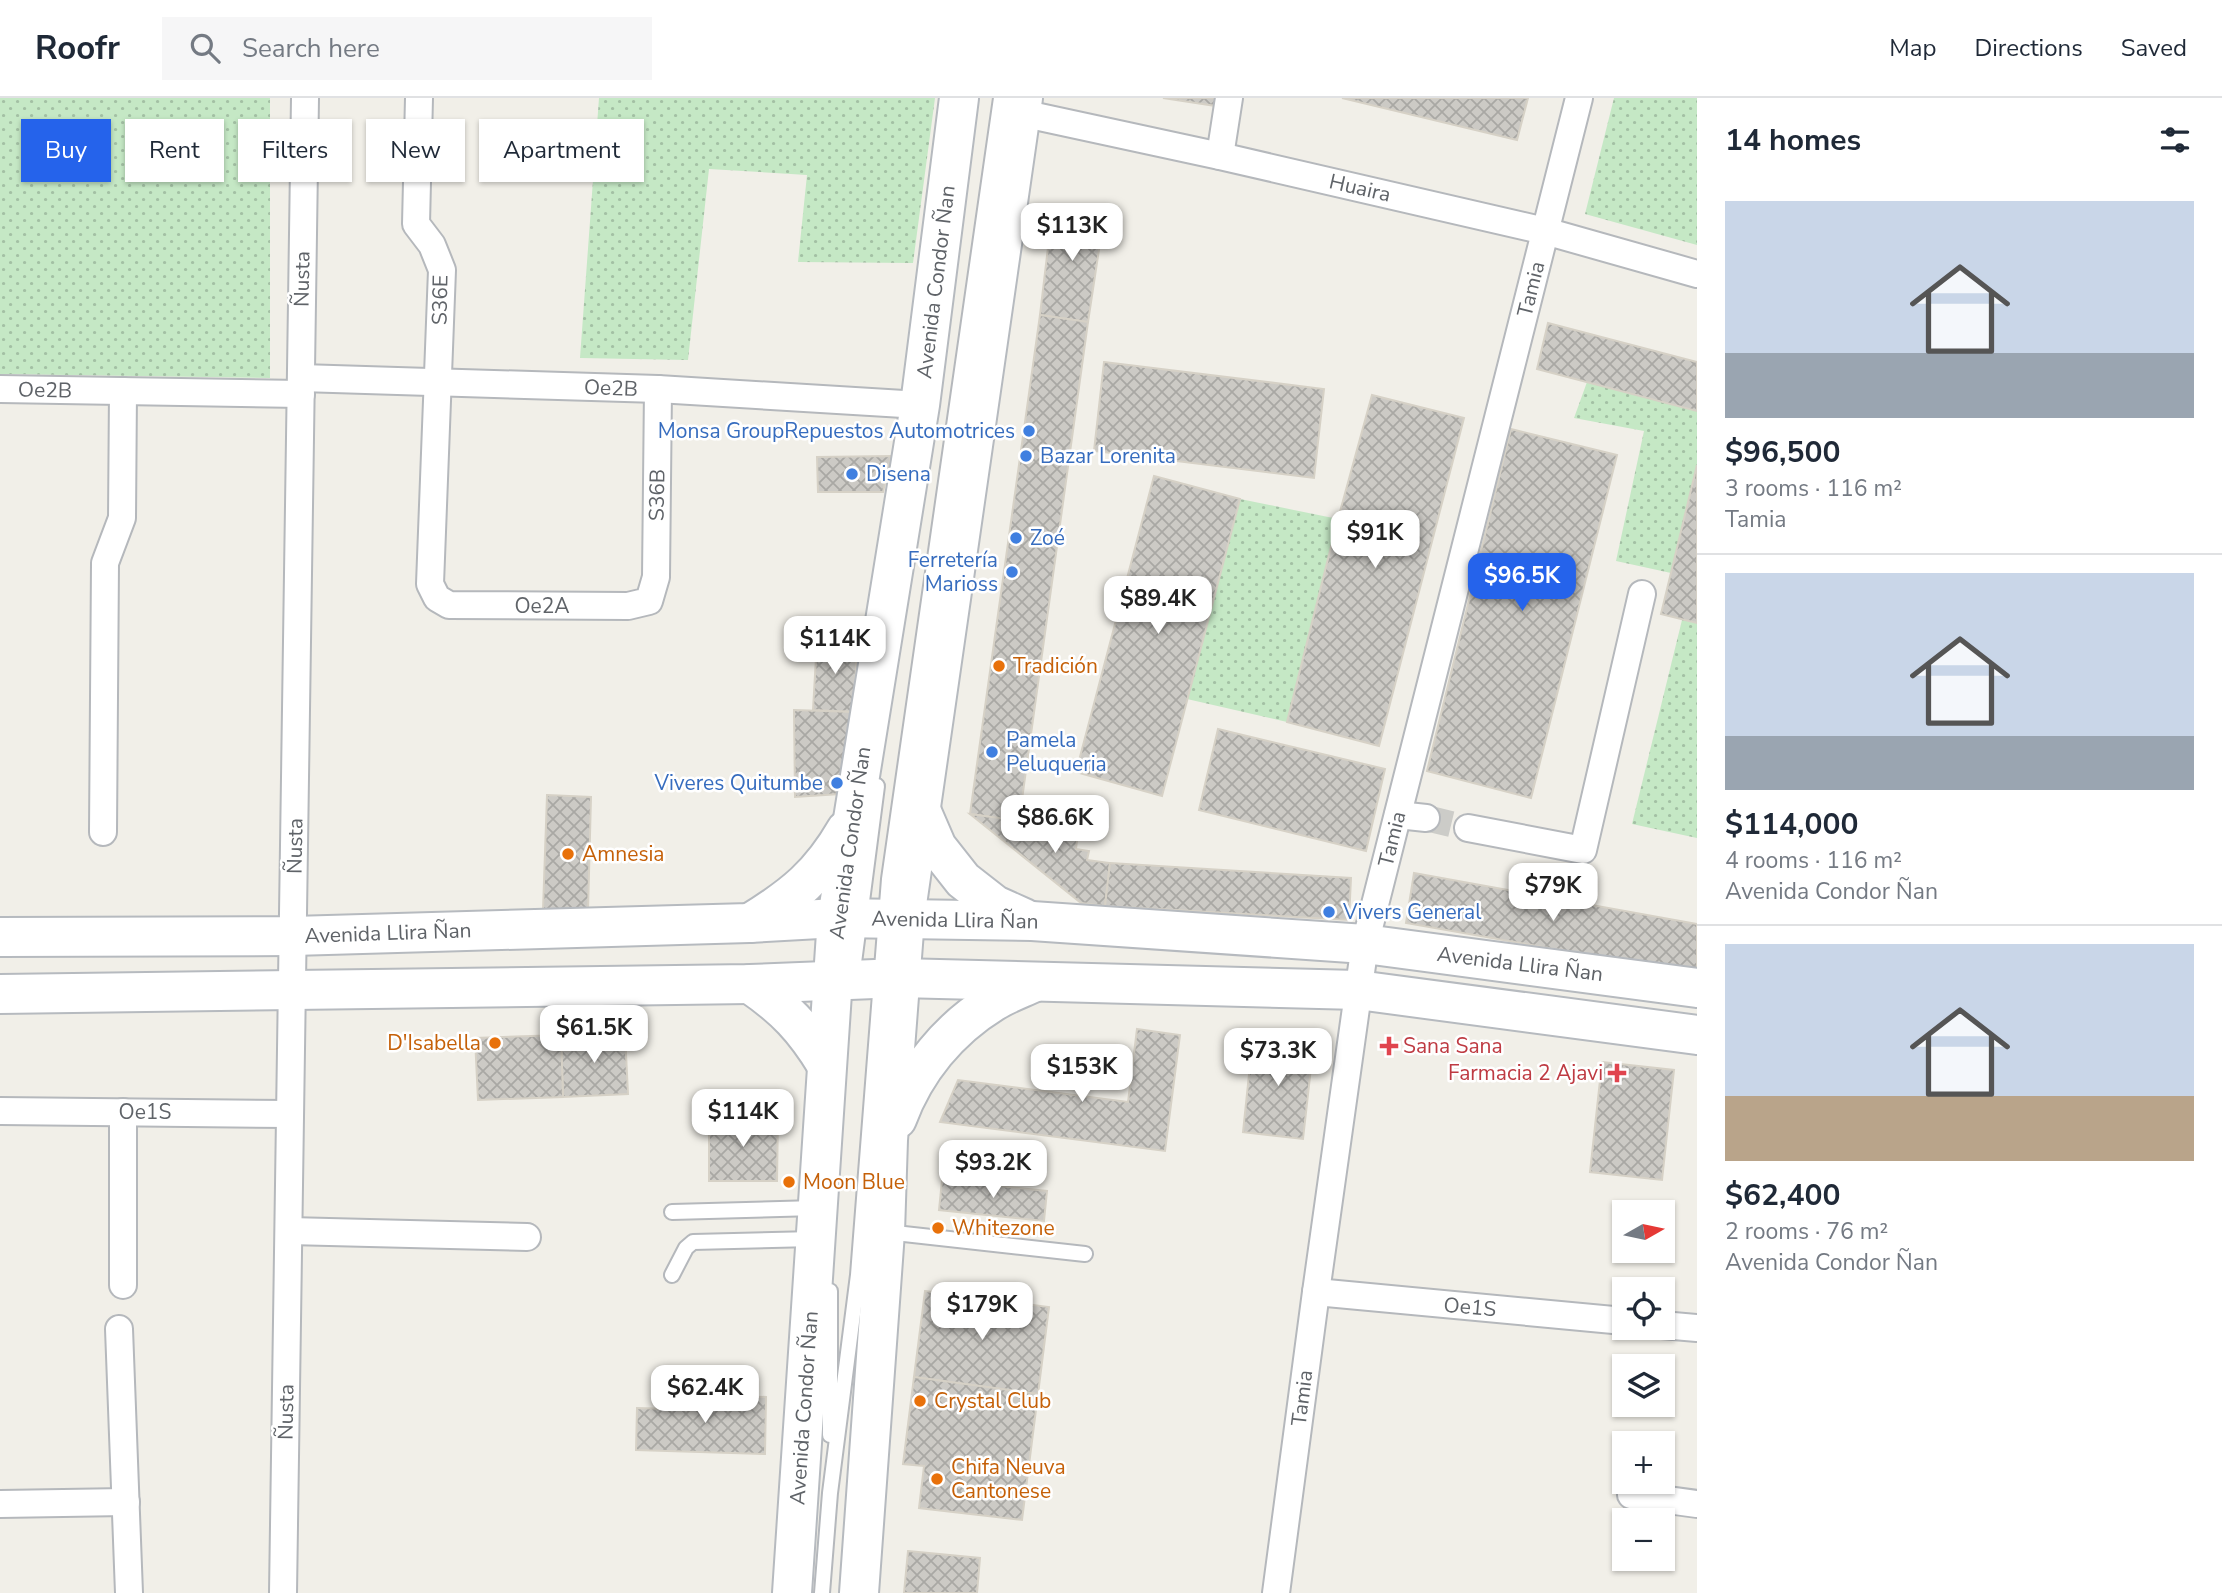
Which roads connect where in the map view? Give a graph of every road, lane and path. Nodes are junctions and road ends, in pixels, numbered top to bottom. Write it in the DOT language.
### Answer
graph roads {
  1 [pos="305,98"];
  2 [pos="419,98"];
  3 [pos="959,98"];
  4 [pos="972,98"];
  5 [pos="1229,98"];
  6 [pos="1579,98"];
  7 [pos="1015,103"];
  8 [pos="1220,156"];
  9 [pos="1545,231"];
  10 [pos="1697,274"];
  11 [pos="437,383"];
  12 [pos="301,386"];
  13 [pos="0,389"];
  14 [pos="658,389"];
  15 [pos="123,391"];
  16 [pos="920,405"];
  17 [pos="1643,594"];
  18 [pos="437,598"];
  19 [pos="649,601"];
  20 [pos="903,603"];
  21 [pos="880,766"];
  22 [pos="921,810"];
  23 [pos="1398,815"];
  24 [pos="1426,818"];
  25 [pos="852,819"];
  26 [pos="1468,828"];
  27 [pos="103,832"];
  28 [pos="872,918"];
  29 [pos="1032,921"];
  30 [pos="749,923"];
  31 [pos="293,936"];
  32 [pos="0,937"];
  33 [pos="1365,944"];
  34 [pos="1034,982"];
  35 [pos="863,983"];
  36 [pos="750,984"];
  37 [pos="1697,988"];
  38 [pos="1358,990"];
  39 [pos="293,992"];
  40 [pos="0,994"];
  41 [pos="1697,1035"];
  42 [pos="827,1064"];
  43 [pos="0,1111"];
  44 [pos="123,1112"];
  45 [pos="290,1114"];
  46 [pos="888,1140"];
  47 [pos="672,1212"];
  48 [pos="816,1223"];
  49 [pos="289,1231"];
  50 [pos="885,1232"];
  51 [pos="527,1237"];
  52 [pos="1085,1254"];
  53 [pos="672,1275"];
  54 [pos="831,1279"];
  55 [pos="123,1285"];
  56 [pos="1316,1292"];
  57 [pos="1612,1320"];
  58 [pos="1675,1326"];
  59 [pos="1697,1328"];
  60 [pos="119,1329"];
  61 [pos="830,1493"];
  62 [pos="1631,1495"];
  63 [pos="126,1502"];
  64 [pos="0,1504"];
  65 [pos="1697,1504"];
  66 [pos="129,1593"];
  67 [pos="283,1593"];
  68 [pos="792,1593"];
  69 [pos="822,1593"];
  70 [pos="859,1593"];
  71 [pos="1276,1593"];
  1 -- 12 [label="street, Ñusta"];
  2 -- 11 [label="street, S36E"];
  3 -- 16 [label="main road, Avenida Condor Ñan"];
  4 -- 20 [label="lane"];
  5 -- 8 [label="street"];
  6 -- 9 [label="street, Tamia"];
  7 -- 8 [label="street, Huaira"];
  7 -- 22 [label="main road, Avenida Condor Ñan"];
  7 -- 28 [label="lane"];
  8 -- 9 [label="street, Huaira"];
  9 -- 10 [label="street, Huaira"];
  9 -- 23 [label="street, Tamia"];
  11 -- 12 [label="street, Oe2B"];
  11 -- 14 [label="street, Oe2B"];
  11 -- 18 [label="street, S36E"];
  12 -- 15 [label="street, Oe2B"];
  12 -- 31 [label="street, Ñusta"];
  13 -- 15 [label="street, Oe2B"];
  14 -- 16 [label="street, Oe2B"];
  14 -- 19 [label="street, S36B"];
  15 -- 27 [label="street"];
  16 -- 25 [label="main road, Avenida Condor Ñan"];
  17 -- 26 [label="street"];
  18 -- 19 [label="street, Oe2A"];
  21 -- 28 [label="lane"];
  22 -- 28 [label="main road, Avenida Condor Ñan"];
  22 -- 29 [label="main road"];
  23 -- 24 [label="street"];
  23 -- 33 [label="street, Tamia"];
  25 -- 28 [label="main road, Avenida Condor Ñan"];
  25 -- 30 [label="main road"];
  28 -- 29 [label="main road, Avenida Llira Ñan"];
  28 -- 30 [label="main road, Avenida Llira Ñan"];
  28 -- 35 [label="main road, Avenida Condor Ñan"];
  28 -- 35 [label="main road, Avenida Condor Ñan"];
  29 -- 33 [label="main road, Avenida Llira Ñan"];
  30 -- 31 [label="main road, Avenida Llira Ñan"];
  31 -- 32 [label="main road, Avenida Llira Ñan"];
  31 -- 39 [label="street, Ñusta"];
  33 -- 37 [label="main road, Avenida Llira Ñan"];
  33 -- 38 [label="street, Tamia"];
  34 -- 35 [label="main road"];
  34 -- 38 [label="main road"];
  34 -- 46 [label="main road"];
  35 -- 36 [label="main road"];
  35 -- 42 [label="main road, Avenida Condor Ñan"];
  35 -- 46 [label="main road, Avenida Condor Ñan"];
  35 -- 61 [label="lane"];
  36 -- 39 [label="main road"];
  36 -- 42 [label="main road"];
  38 -- 41 [label="main road"];
  38 -- 56 [label="street, Tamia"];
  39 -- 40 [label="main road"];
  39 -- 45 [label="street, Ñusta"];
  42 -- 48 [label="main road, Avenida Condor Ñan"];
  43 -- 44 [label="street, Oe1S"];
  44 -- 45 [label="street, Oe1S"];
  44 -- 55 [label="street"];
  45 -- 49 [label="street, Ñusta"];
  46 -- 50 [label="main road, Avenida Condor Ñan"];
  47 -- 48 [label="lane"];
  48 -- 53 [label="lane"];
  48 -- 68 [label="main road, Avenida Condor Ñan"];
  49 -- 51 [label="street"];
  49 -- 67 [label="street, Ñusta"];
  50 -- 52 [label="lane"];
  50 -- 70 [label="main road, Avenida Condor Ñan"];
  54 -- 61 [label="lane"];
  56 -- 57 [label="street, Oe1S"];
  56 -- 71 [label="street, Tamia"];
  58 -- 59 [label="street"];
  60 -- 63 [label="street"];
  61 -- 69 [label="lane"];
  62 -- 65 [label="street"];
  63 -- 64 [label="street"];
  63 -- 66 [label="street"];
}
